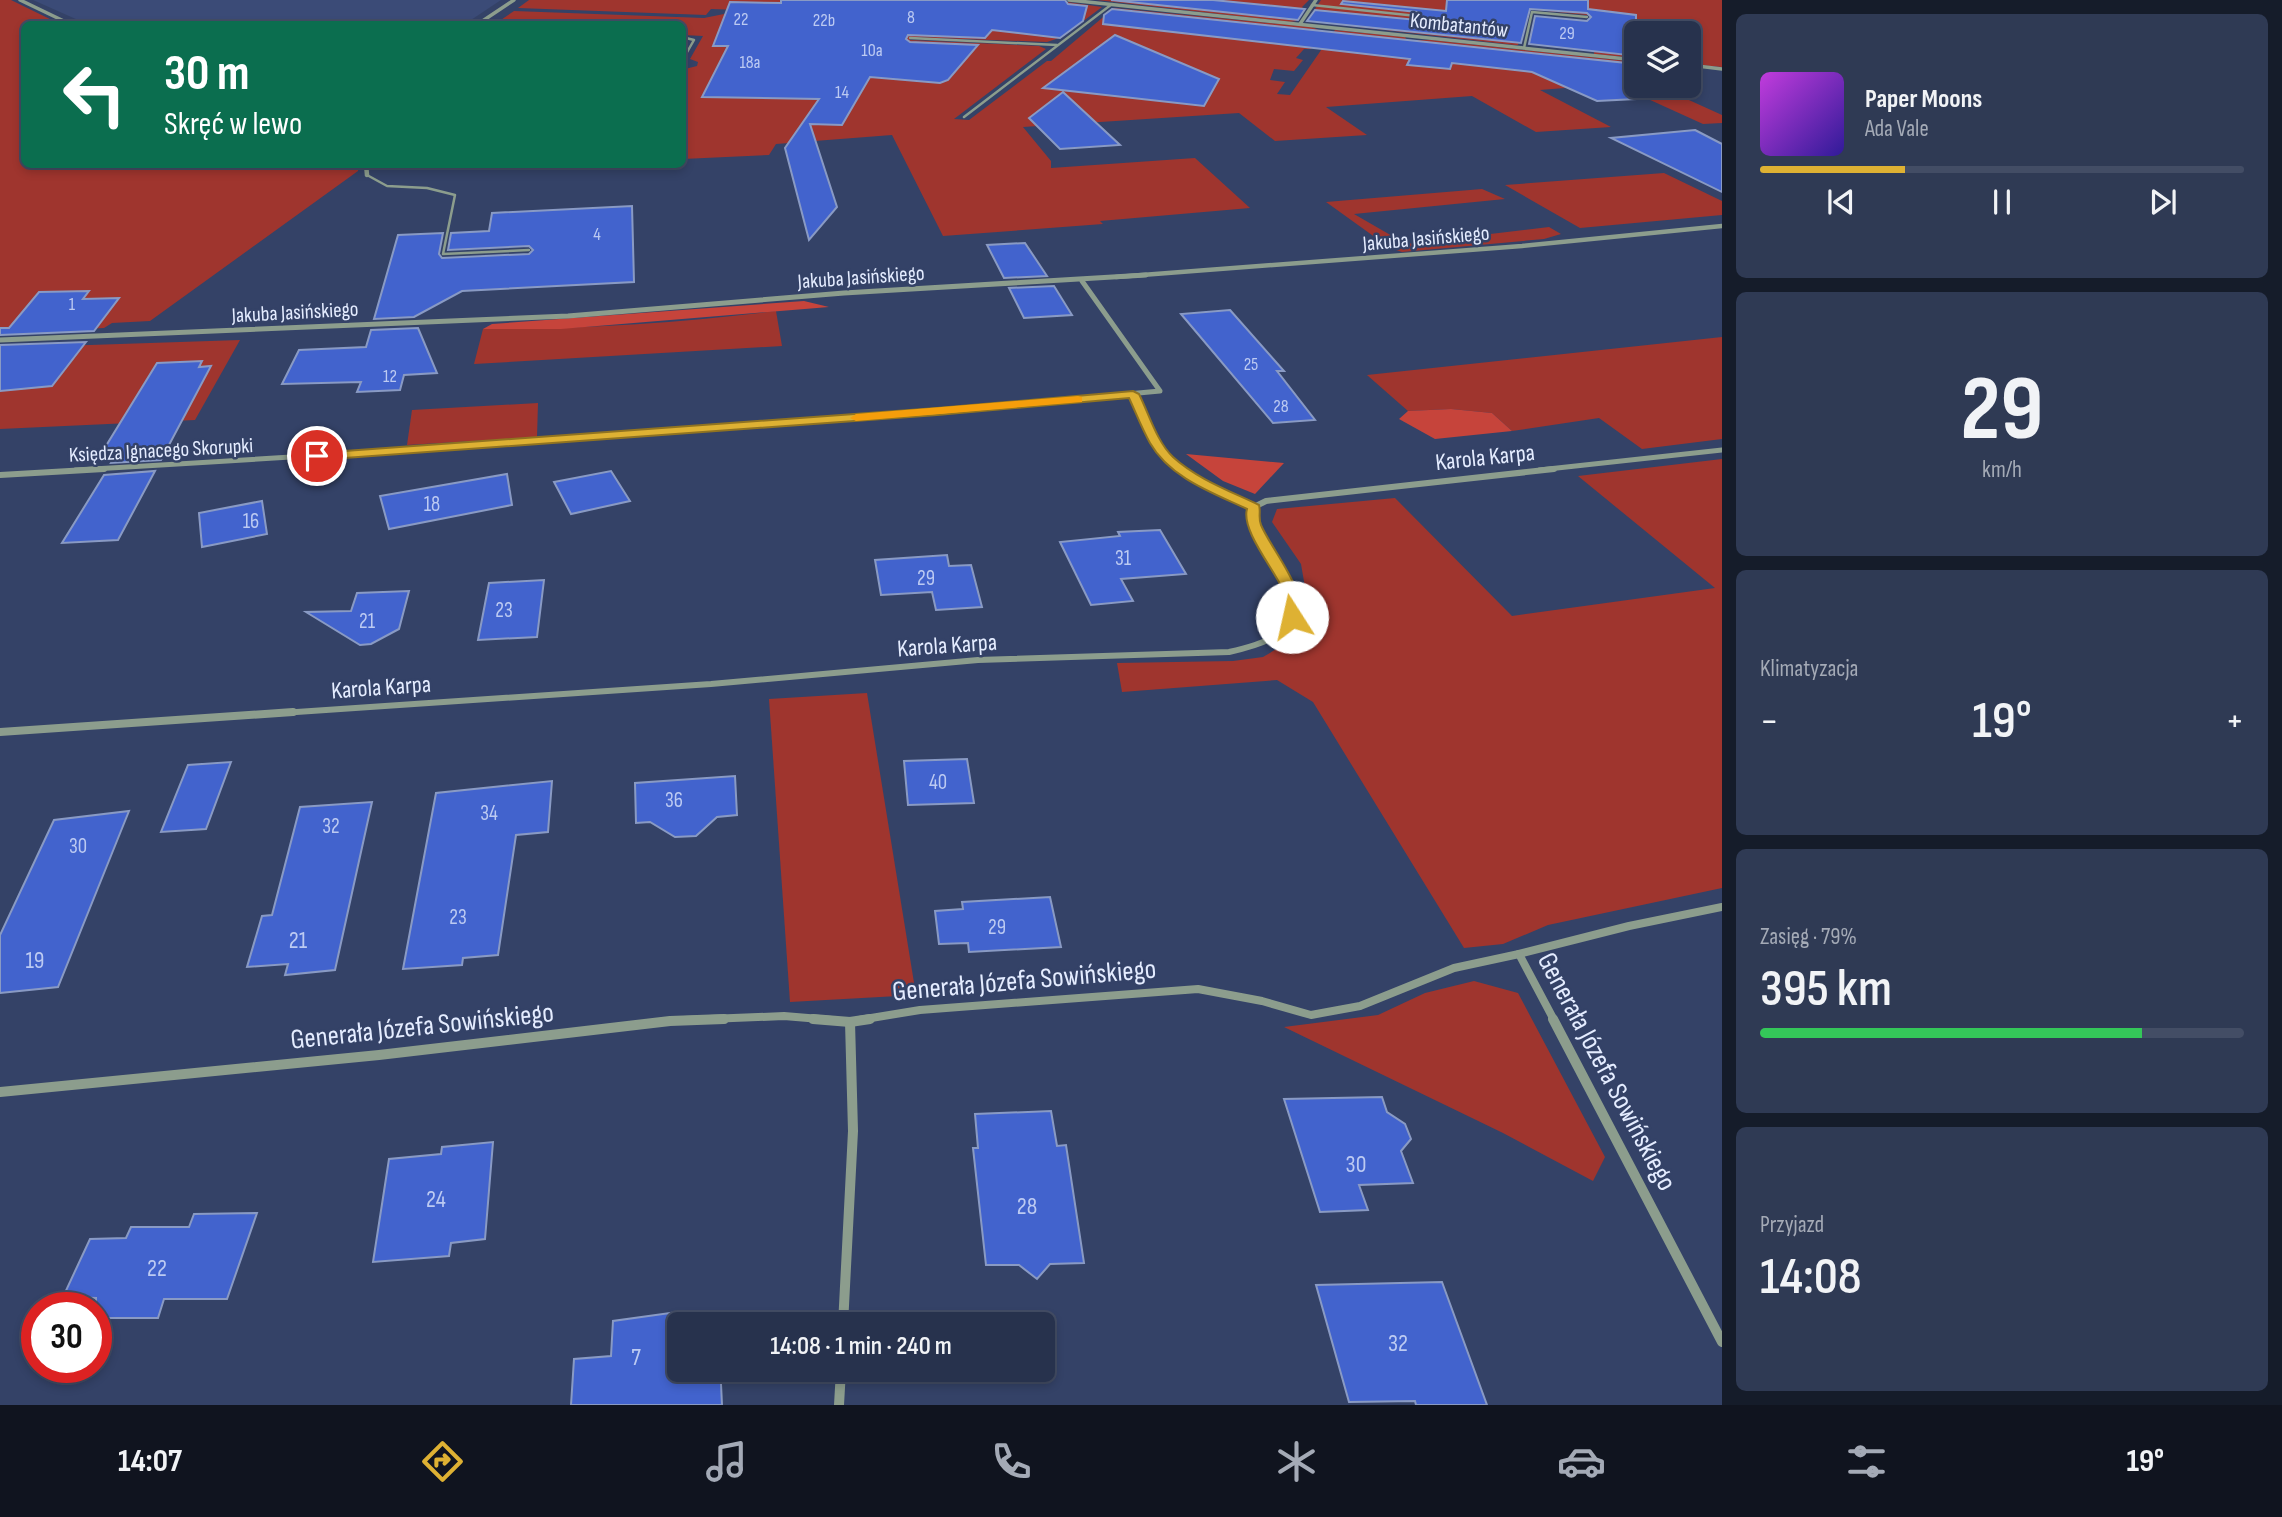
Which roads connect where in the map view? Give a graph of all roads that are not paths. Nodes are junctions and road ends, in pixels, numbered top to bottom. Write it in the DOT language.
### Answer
graph roads {
  1 [pos="20,0"];
  2 [pos="513,0"];
  3 [pos="1069,0"];
  4 [pos="1316,0"];
  5 [pos="1112,4"];
  6 [pos="1312,5"];
  7 [pos="1418,16"];
  8 [pos="1587,17"];
  9 [pos="65,21"];
  10 [pos="482,21"];
  11 [pos="1300,24"];
  12 [pos="686,38"];
  13 [pos="910,38"];
  14 [pos="1058,45"];
  15 [pos="1524,48"];
  16 [pos="686,54"];
  17 [pos="1624,59"];
  18 [pos="1701,66"];
  19 [pos="1722,69"];
  20 [pos="964,117"];
  21 [pos="366,168"];
  22 [pos="367,175"];
  23 [pos="1722,226"];
  24 [pos="530,250"];
  25 [pos="1082,281"];
  26 [pos="0,340"];
  27 [pos="1133,394"];
  28 [pos="1722,450"];
  29 [pos="0,475"];
  30 [pos="1254,508"];
  31 [pos="0,732"];
  32 [pos="1722,907"];
  33 [pos="1519,954"];
  34 [pos="850,1022"];
  35 [pos="0,1092"];
  36 [pos="844,1312"];
  37 [pos="1722,1342"];
  38 [pos="840,1382"];
  39 [pos="839,1405"];
  1 -- 9 [label="street"];
  2 -- 10 [label="street"];
  3 -- 5 [label="street, Kombatantów"];
  4 -- 6 [label="street"];
  5 -- 11 [label="street, Kombatantów"];
  5 -- 14 [label="lane"];
  6 -- 7 [label="lane"];
  6 -- 11 [label="street"];
  8 -- 15 [label="lane"];
  11 -- 15 [label="street, Kombatantów"];
  12 -- 16 [label="lane"];
  13 -- 14 [label="lane"];
  14 -- 20 [label="lane"];
  15 -- 17 [label="street, Kombatantów"];
  18 -- 19 [label="street"];
  21 -- 22 [label="street"];
  22 -- 24 [label="lane"];
  23 -- 25 [label="street, Jakuba Jasińskiego"];
  25 -- 26 [label="street, Jakuba Jasińskiego"];
  25 -- 27 [label="street, Księdza Ignacego Skorupki"];
  27 -- 29 [label="street, Księdza Ignacego Skorupki"];
  27 -- 30 [label="street"];
  28 -- 30 [label="street, Karola Karpa"];
  30 -- 31 [label="street, Karola Karpa"];
  32 -- 33 [label="street"];
  33 -- 34 [label="street, Generała Józefa Sowińskiego"];
  33 -- 37 [label="street, Generała Józefa Sowińskiego"];
  34 -- 35 [label="street, Generała Józefa Sowińskiego"];
  34 -- 36 [label="street"];
  38 -- 39 [label="street"];
}
